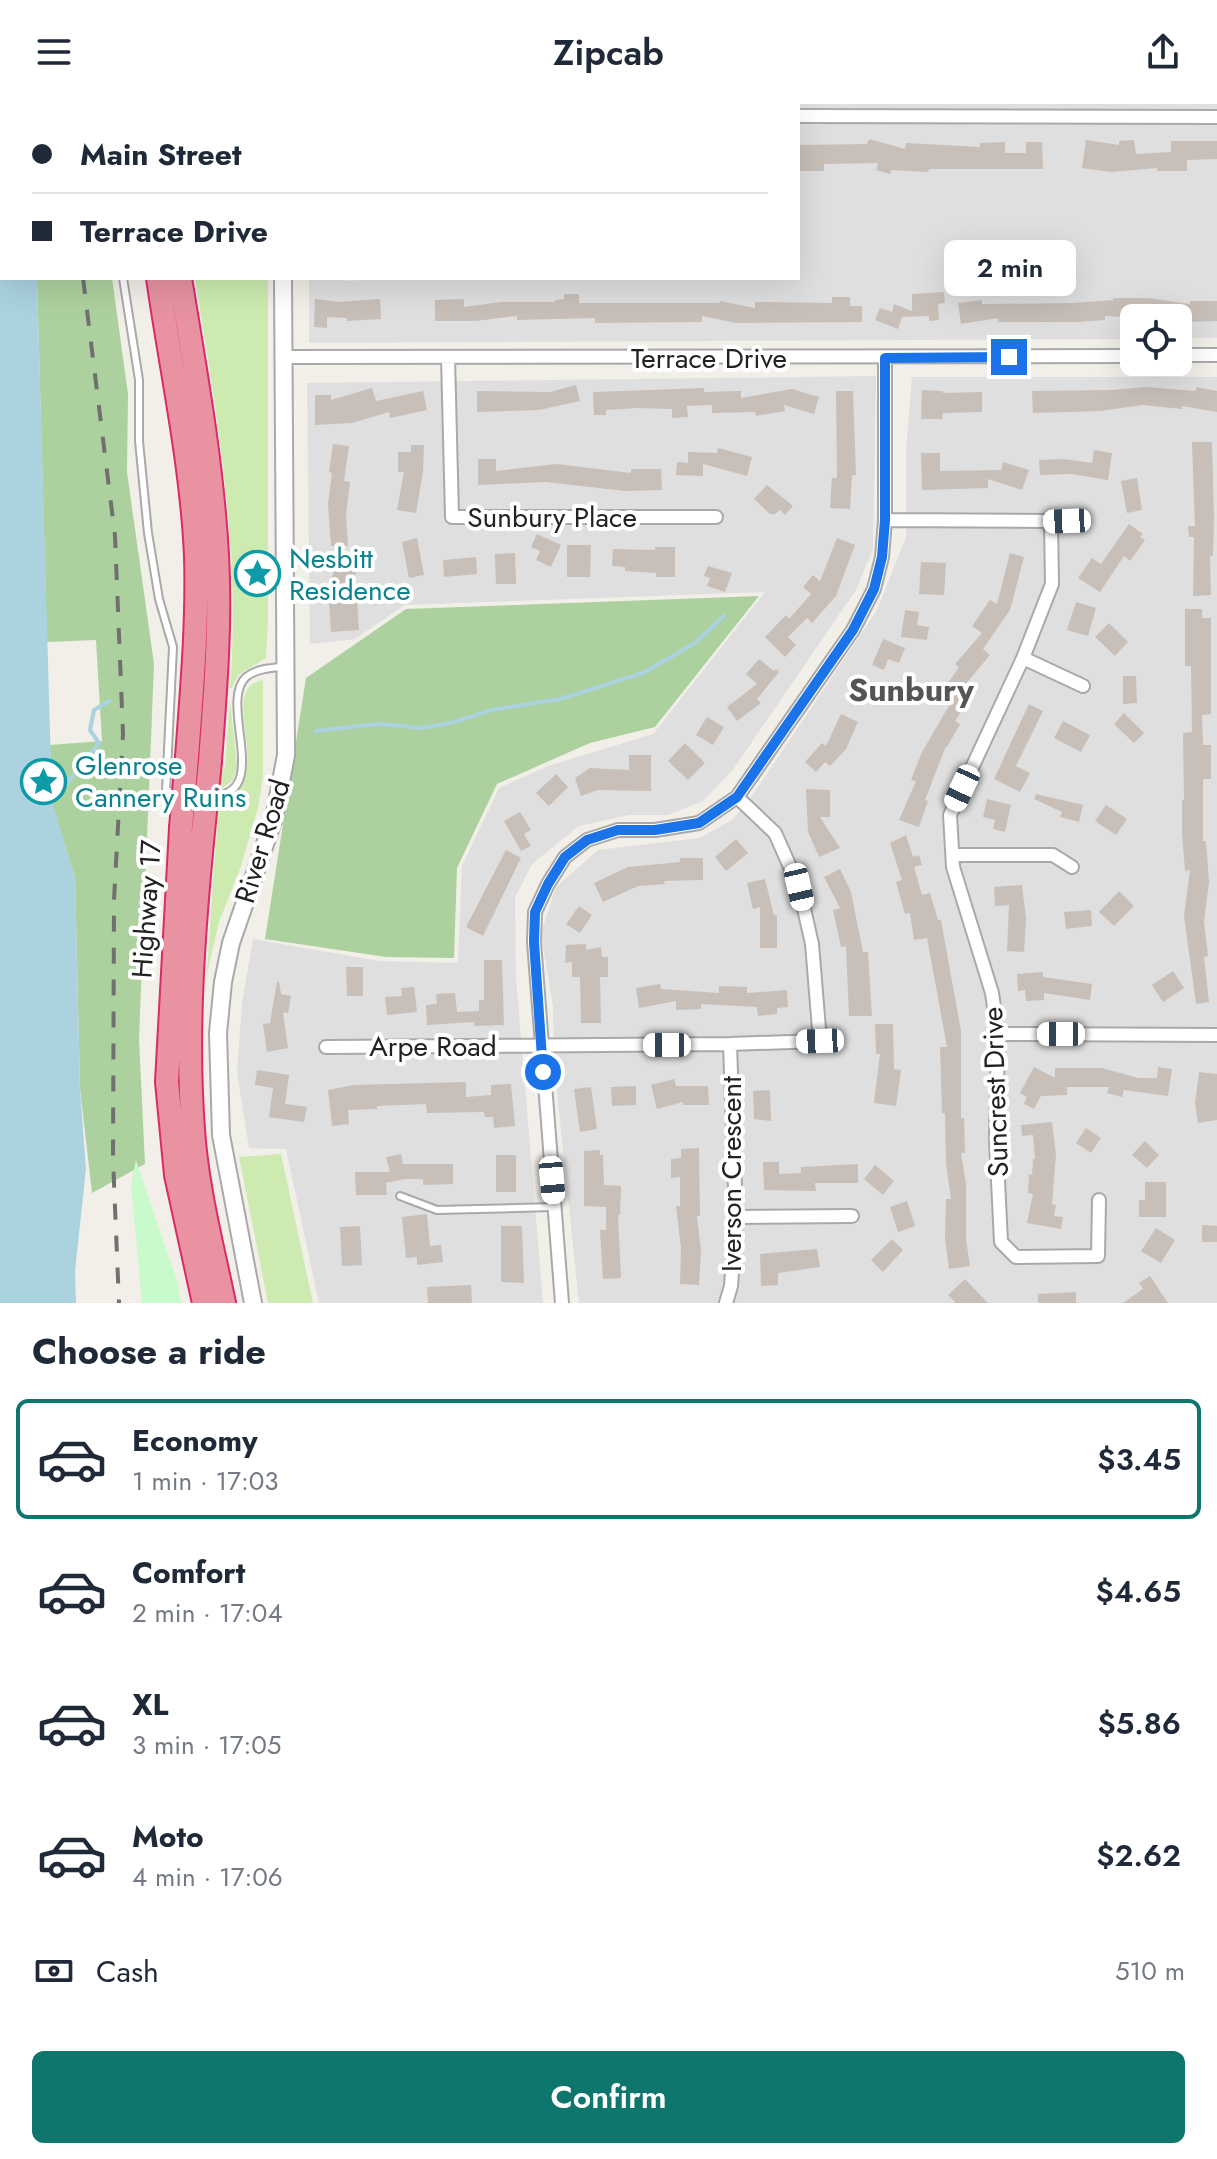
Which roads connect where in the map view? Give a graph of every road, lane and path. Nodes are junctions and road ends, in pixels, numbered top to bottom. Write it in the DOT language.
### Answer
graph roads {
  1 [pos="800,116"];
  2 [pos="1217,117"];
  3 [pos="123,280"];
  4 [pos="158,280"];
  5 [pos="180,280"];
  6 [pos="283,280"];
  7 [pos="1192,355"];
  8 [pos="1217,355"];
  9 [pos="1120,356"];
  10 [pos="283,357"];
  11 [pos="448,357"];
  12 [pos="885,358"];
  13 [pos="716,517"];
  14 [pos="885,520"];
  15 [pos="1083,520"];
  16 [pos="1051,521"];
  17 [pos="1023,658"];
  18 [pos="286,667"];
  19 [pos="1083,686"];
  20 [pos="198,759"];
  21 [pos="737,797"];
  22 [pos="192,830"];
  23 [pos="953,855"];
  24 [pos="1072,867"];
  25 [pos="998,1034"];
  26 [pos="1217,1035"];
  27 [pos="730,1044"];
  28 [pos="541,1046"];
  29 [pos="326,1047"];
  30 [pos="400,1196"];
  31 [pos="1099,1200"];
  32 [pos="554,1207"];
  33 [pos="852,1216"];
  34 [pos="736,1217"];
  35 [pos="204,1303"];
  36 [pos="224,1303"];
  37 [pos="253,1303"];
  38 [pos="562,1303"];
  39 [pos="726,1303"];
  1 -- 2 [label="street"];
  3 -- 18 [label="lane"];
  4 -- 20 [label="highway, Highway 17"];
  5 -- 20 [label="highway, Highway 17"];
  6 -- 10 [label="street, River Road"];
  7 -- 8 [label="street"];
  9 -- 12 [label="street, Terrace Drive"];
  10 -- 11 [label="street, Terrace Drive"];
  10 -- 18 [label="street, River Road"];
  11 -- 12 [label="street, Terrace Drive"];
  11 -- 13 [label="street, Sunbury Place"];
  12 -- 14 [label="street"];
  14 -- 16 [label="street"];
  14 -- 21 [label="street"];
  15 -- 16 [label="street"];
  16 -- 17 [label="street, Suncrest Drive"];
  17 -- 19 [label="street"];
  17 -- 23 [label="street, Suncrest Drive"];
  18 -- 37 [label="street, River Road"];
  20 -- 22 [label="highway, Highway 17, bridge"];
  21 -- 27 [label="street, Arpe Road"];
  21 -- 28 [label="street"];
  22 -- 35 [label="highway, Highway 17"];
  22 -- 36 [label="highway, Highway 17"];
  23 -- 24 [label="street"];
  23 -- 25 [label="street, Suncrest Drive"];
  25 -- 26 [label="street"];
  25 -- 31 [label="street, Suncrest Drive"];
  27 -- 28 [label="street, Arpe Road"];
  27 -- 34 [label="street, Iverson Crescent"];
  28 -- 29 [label="street, Arpe Road"];
  28 -- 32 [label="street"];
  30 -- 32 [label="lane"];
  32 -- 38 [label="street"];
  33 -- 34 [label="street"];
  34 -- 39 [label="street, Iverson Crescent"];
}
